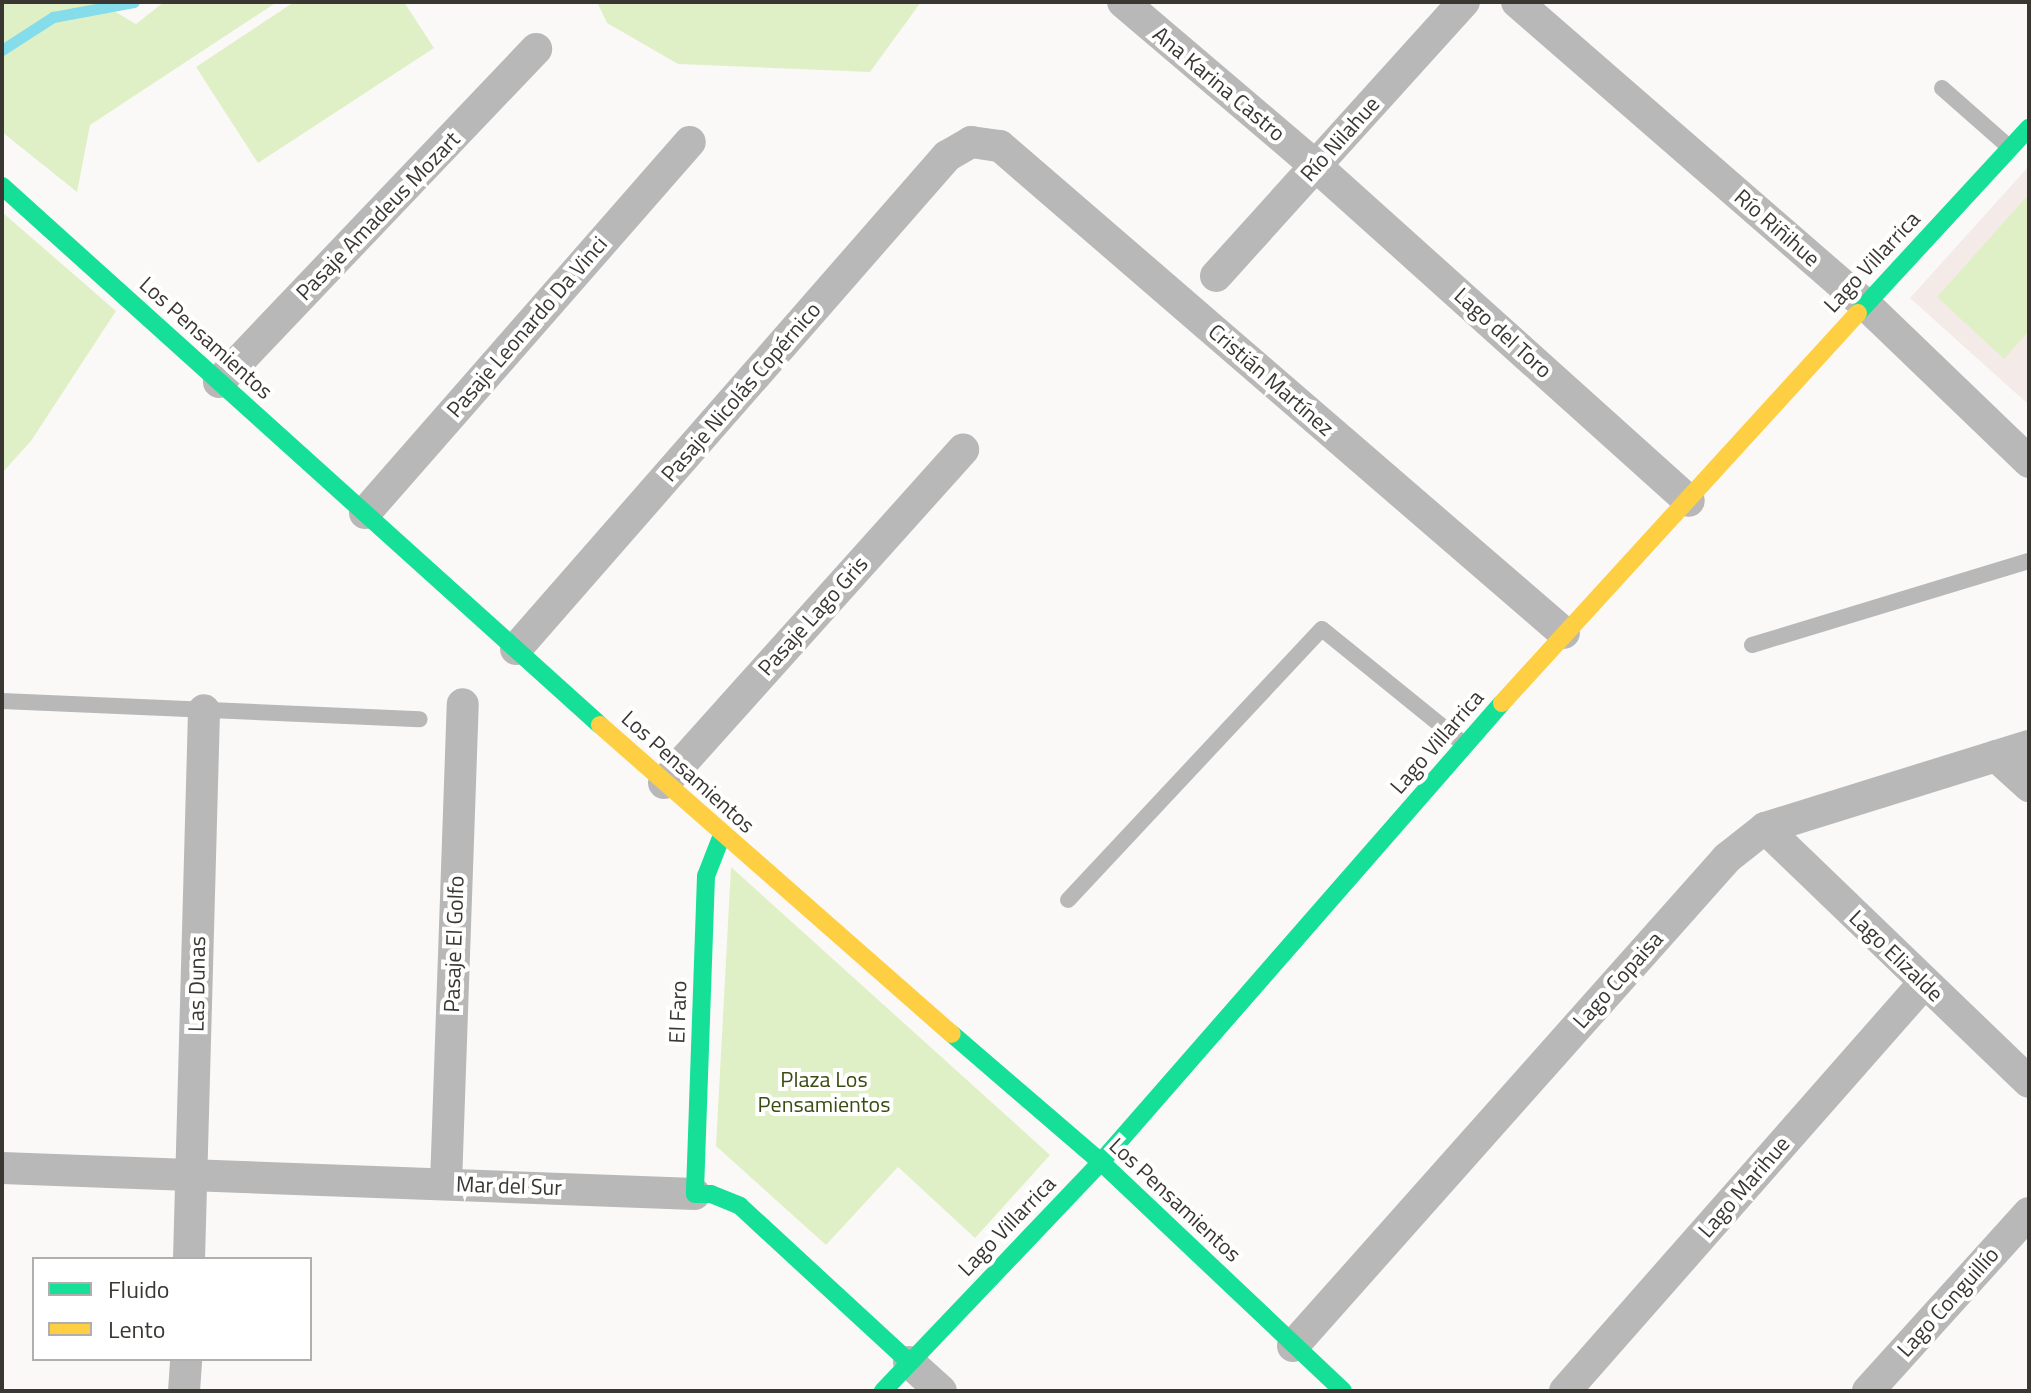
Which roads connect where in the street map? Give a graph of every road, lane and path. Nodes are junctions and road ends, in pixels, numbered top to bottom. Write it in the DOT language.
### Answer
graph roads {
  1 [pos="1123,2"];
  2 [pos="1464,2"];
  3 [pos="1517,2"];
  4 [pos="536,49"];
  5 [pos="1942,88"];
  6 [pos="2029,128"];
  7 [pos="690,142"];
  8 [pos="971,142"];
  9 [pos="2011,148"];
  10 [pos="1316,166"];
  11 [pos="2,186"];
  12 [pos="1216,276"];
  13 [pos="1865,304"];
  14 [pos="219,382"];
  15 [pos="963,450"];
  16 [pos="2029,462"];
  17 [pos="1689,501"];
  18 [pos="365,513"];
  19 [pos="2029,561"];
  20 [pos="1564,633"];
  21 [pos="1752,645"];
  22 [pos="516,649"];
  23 [pos="2,701"];
  24 [pos="463,704"];
  25 [pos="204,710"];
  26 [pos="420,719"];
  27 [pos="1466,745"];
  28 [pos="2029,746"];
  29 [pos="1996,756"];
  30 [pos="664,783"];
  31 [pos="2029,786"];
  32 [pos="1765,828"];
  33 [pos="722,835"];
  34 [pos="1068,900"];
  35 [pos="1923,984"];
  36 [pos="2029,1082"];
  37 [pos="1101,1162"];
  38 [pos="2,1168"];
  39 [pos="193,1175"];
  40 [pos="446,1184"];
  41 [pos="695,1194"];
  42 [pos="2029,1213"];
  43 [pos="189,1257"];
  44 [pos="1293,1346"];
  45 [pos="186,1361"];
  46 [pos="909,1362"];
  47 [pos="184,1391"];
  48 [pos="883,1391"];
  49 [pos="941,1391"];
  50 [pos="1343,1391"];
  51 [pos="1565,1391"];
  52 [pos="1868,1391"];
  1 -- 10 [label="street, Ana Karina Castro"];
  2 -- 10 [label="street, Río Nilahue"];
  3 -- 13 [label="street, Río Riñihue"];
  4 -- 14 [label="street, Pasaje Amadeus Mozart"];
  5 -- 9 [label="lane"];
  6 -- 9 [label="street, Lago Villarrica"];
  7 -- 18 [label="street, Pasaje Leonardo Da Vinci"];
  8 -- 20 [label="street, Cristián Martínez"];
  8 -- 22 [label="street, Pasaje Nicolás Copérnico"];
  9 -- 13 [label="street, Lago Villarrica"];
  10 -- 12 [label="street, Río Nilahue"];
  10 -- 17 [label="street, Lago del Toro"];
  11 -- 14 [label="street, Los Pensamientos"];
  13 -- 16 [label="street, Río Riñihue"];
  13 -- 17 [label="street, Lago Villarrica"];
  14 -- 18 [label="street, Los Pensamientos"];
  15 -- 30 [label="street, Pasaje Lago Gris"];
  17 -- 20 [label="street, Lago Villarrica"];
  18 -- 22 [label="street, Los Pensamientos"];
  19 -- 21 [label="lane"];
  20 -- 27 [label="street, Lago Villarrica"];
  22 -- 30 [label="street, Los Pensamientos"];
  23 -- 25 [label="lane"];
  24 -- 40 [label="street, Pasaje El Golfo"];
  25 -- 26 [label="lane"];
  25 -- 39 [label="street, Las Dunas"];
  27 -- 34 [label="lane"];
  27 -- 37 [label="street, Lago Villarrica"];
  28 -- 29 [label="street, Lago Copaisa"];
  29 -- 31 [label="street"];
  29 -- 32 [label="street, Lago Copaisa"];
  30 -- 33 [label="street, Los Pensamientos"];
  32 -- 35 [label="street, Lago Elizalde"];
  32 -- 44 [label="street, Lago Copaisa"];
  33 -- 37 [label="street, Los Pensamientos"];
  33 -- 41 [label="street, El Faro"];
  35 -- 36 [label="street, Lago Elizalde"];
  35 -- 51 [label="street, Lago Marihue"];
  37 -- 44 [label="street, Los Pensamientos"];
  37 -- 46 [label="street, Lago Villarrica"];
  38 -- 39 [label="street, Mar del Sur"];
  39 -- 40 [label="street, Mar del Sur"];
  39 -- 43 [label="street, Las Dunas"];
  40 -- 41 [label="street, Mar del Sur"];
  41 -- 46 [label="street, Mar del Sur"];
  42 -- 52 [label="street, Lago Conguillío"];
  44 -- 50 [label="street, Los Pensamientos"];
  45 -- 47 [label="street"];
  46 -- 48 [label="street, Lago Villarrica"];
  46 -- 49 [label="street, Mar del Sur"];
}
